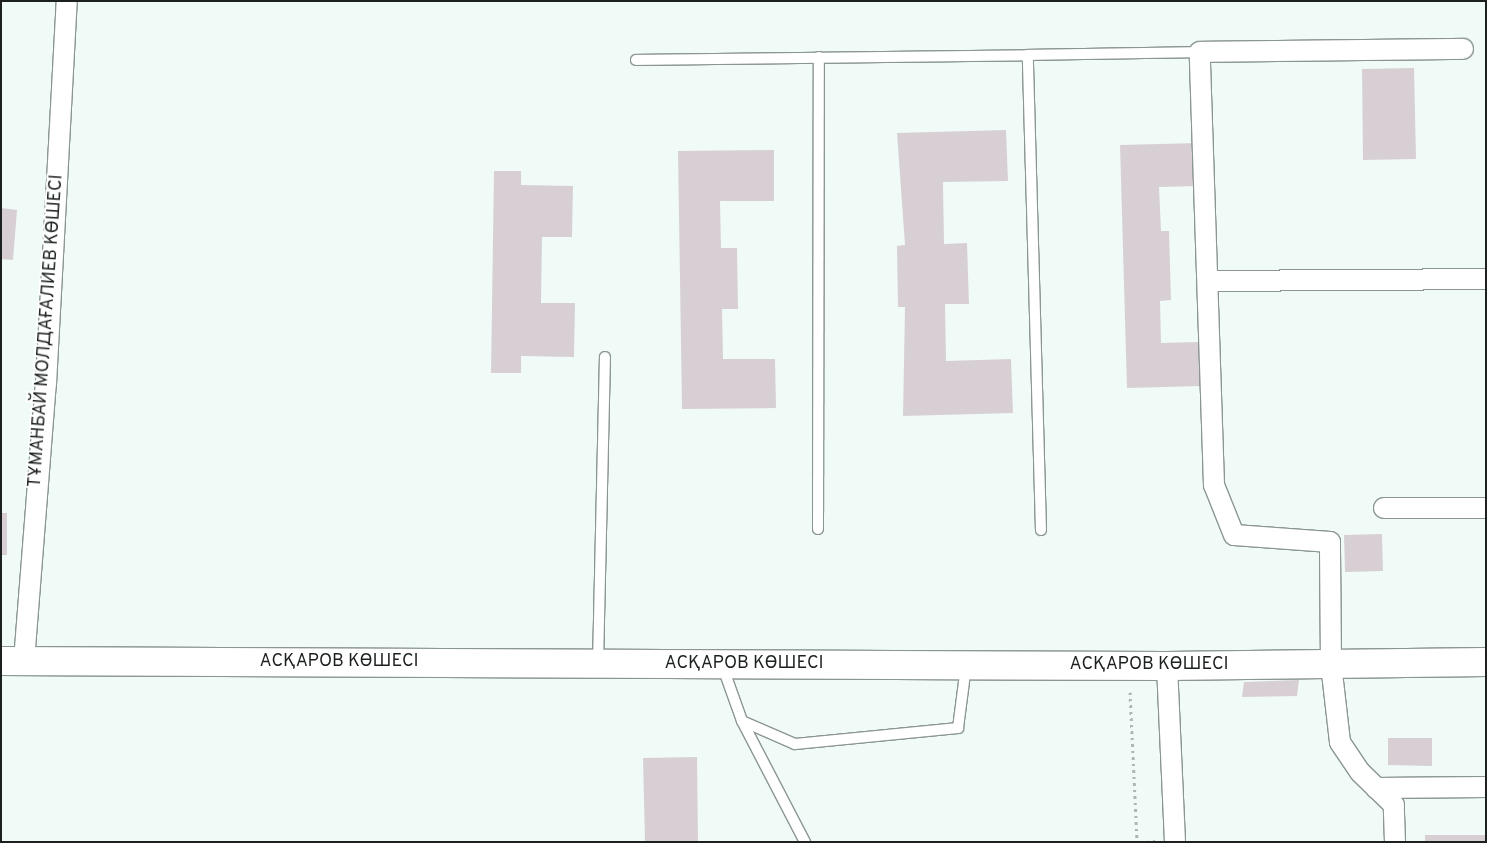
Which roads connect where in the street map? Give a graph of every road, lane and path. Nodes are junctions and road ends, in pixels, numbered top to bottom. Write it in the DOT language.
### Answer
graph roads {
  1 [pos="67,1"];
  2 [pos="1463,49"];
  3 [pos="1200,52"];
  4 [pos="1028,55"];
  5 [pos="819,57"];
  6 [pos="636,60"];
  7 [pos="1486,279"];
  8 [pos="1209,281"];
  9 [pos="605,357"];
  10 [pos="1384,508"];
  11 [pos="1486,508"];
  12 [pos="818,529"];
  13 [pos="1041,530"];
  14 [pos="13,661"];
  15 [pos="1486,662"];
  16 [pos="598,664"];
  17 [pos="721,664"];
  18 [pos="1331,664"];
  19 [pos="966,665"];
  20 [pos="1128,666"];
  21 [pos="1167,666"];
  22 [pos="742,721"];
  23 [pos="1486,787"];
  24 [pos="1376,788"];
  25 [pos="805,842"];
  26 [pos="1137,842"];
  27 [pos="1175,842"];
  28 [pos="1395,842"];
  1 -- 14 [label="street, ТҰМАНБАЙ МОЛДАҒАЛИЕВ КӨШЕСІ"];
  2 -- 3 [label="street"];
  3 -- 4 [label="lane"];
  3 -- 8 [label="street"];
  4 -- 5 [label="lane"];
  4 -- 13 [label="lane"];
  5 -- 6 [label="lane"];
  5 -- 12 [label="lane"];
  7 -- 8 [label="street"];
  8 -- 18 [label="street"];
  9 -- 16 [label="lane"];
  10 -- 11 [label="street"];
  14 -- 16 [label="main road, АСҚАРОВ КӨШЕСІ"];
  15 -- 18 [label="main road, АСҚАРОВ КӨШЕСІ"];
  16 -- 17 [label="main road, АСҚАРОВ КӨШЕСІ"];
  17 -- 19 [label="main road, АСҚАРОВ КӨШЕСІ"];
  17 -- 22 [label="lane"];
  18 -- 21 [label="main road, АСҚАРОВ КӨШЕСІ"];
  18 -- 24 [label="street"];
  19 -- 20 [label="main road, АСҚАРОВ КӨШЕСІ"];
  19 -- 22 [label="lane"];
  20 -- 21 [label="main road, АСҚАРОВ КӨШЕСІ"];
  20 -- 26 [label="path"];
  21 -- 27 [label="street"];
  22 -- 25 [label="lane"];
  23 -- 24 [label="street"];
  24 -- 28 [label="street"];
}
